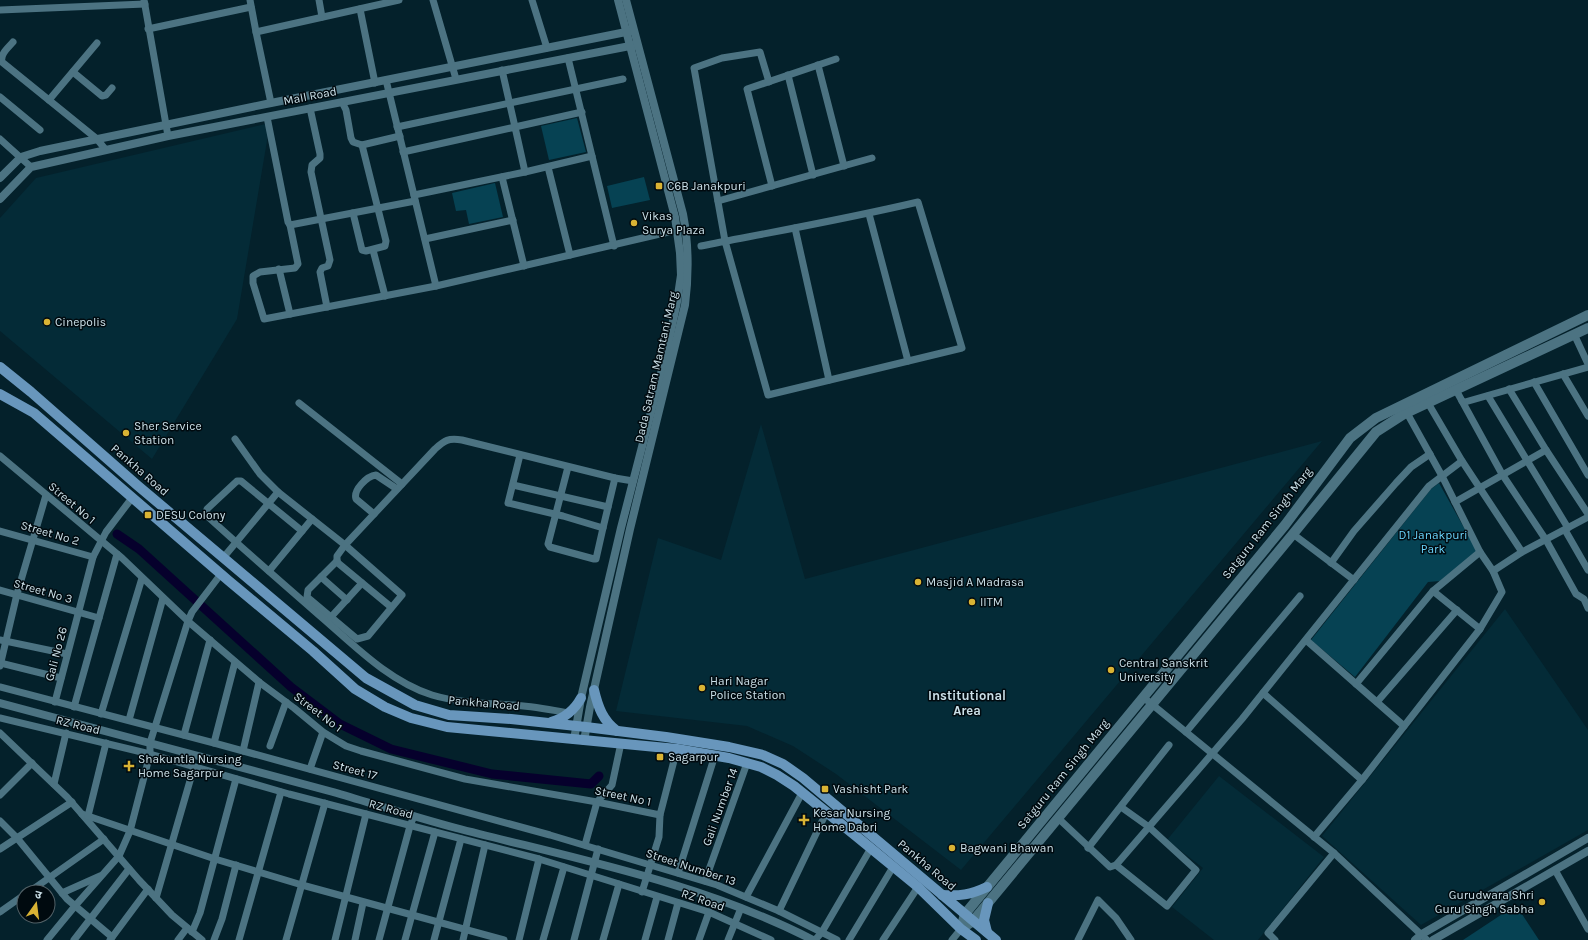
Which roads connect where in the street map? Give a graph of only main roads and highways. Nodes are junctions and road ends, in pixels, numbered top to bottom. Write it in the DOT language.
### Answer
graph roads {
  1 [pos="1588,315"];
  2 [pos="1588,328"];
  3 [pos="0,368"];
  4 [pos="0,394"];
  5 [pos="594,690"];
  6 [pos="581,698"];
  7 [pos="547,723"];
  8 [pos="617,732"];
  9 [pos="987,887"];
  10 [pos="942,894"];
  11 [pos="988,903"];
  12 [pos="965,914"];
  13 [pos="973,921"];
  14 [pos="961,929"];
  15 [pos="987,932"];
  16 [pos="976,940"];
  17 [pos="996,940"];
  1 -- 9 [label="main road, Satguru Ram Singh Marg"];
  2 -- 11 [label="main road, Satguru Ram Singh Marg"];
  3 -- 7 [label="main road, Pankha Road"];
  4 -- 14 [label="main road, Pankha Road"];
  5 -- 8 [label="main road"];
  6 -- 7 [label="main road"];
  7 -- 8 [label="main road, Pankha Road"];
  8 -- 10 [label="main road, Pankha Road"];
  9 -- 10 [label="main road"];
  9 -- 12 [label="main road, Satguru Ram Singh Marg"];
  10 -- 12 [label="main road, Pankha Road"];
  11 -- 13 [label="main road, Satguru Ram Singh Marg"];
  11 -- 15 [label="main road"];
  12 -- 13 [label="main road, Pankha Road"];
  12 -- 14 [label="main road, Satguru Ram Singh Marg"];
  13 -- 14 [label="main road, Satguru Ram Singh Marg"];
  13 -- 15 [label="main road, Pankha Road"];
  14 -- 16 [label="main road, Pankha Road"];
  15 -- 17 [label="main road, Pankha Road"];
}
